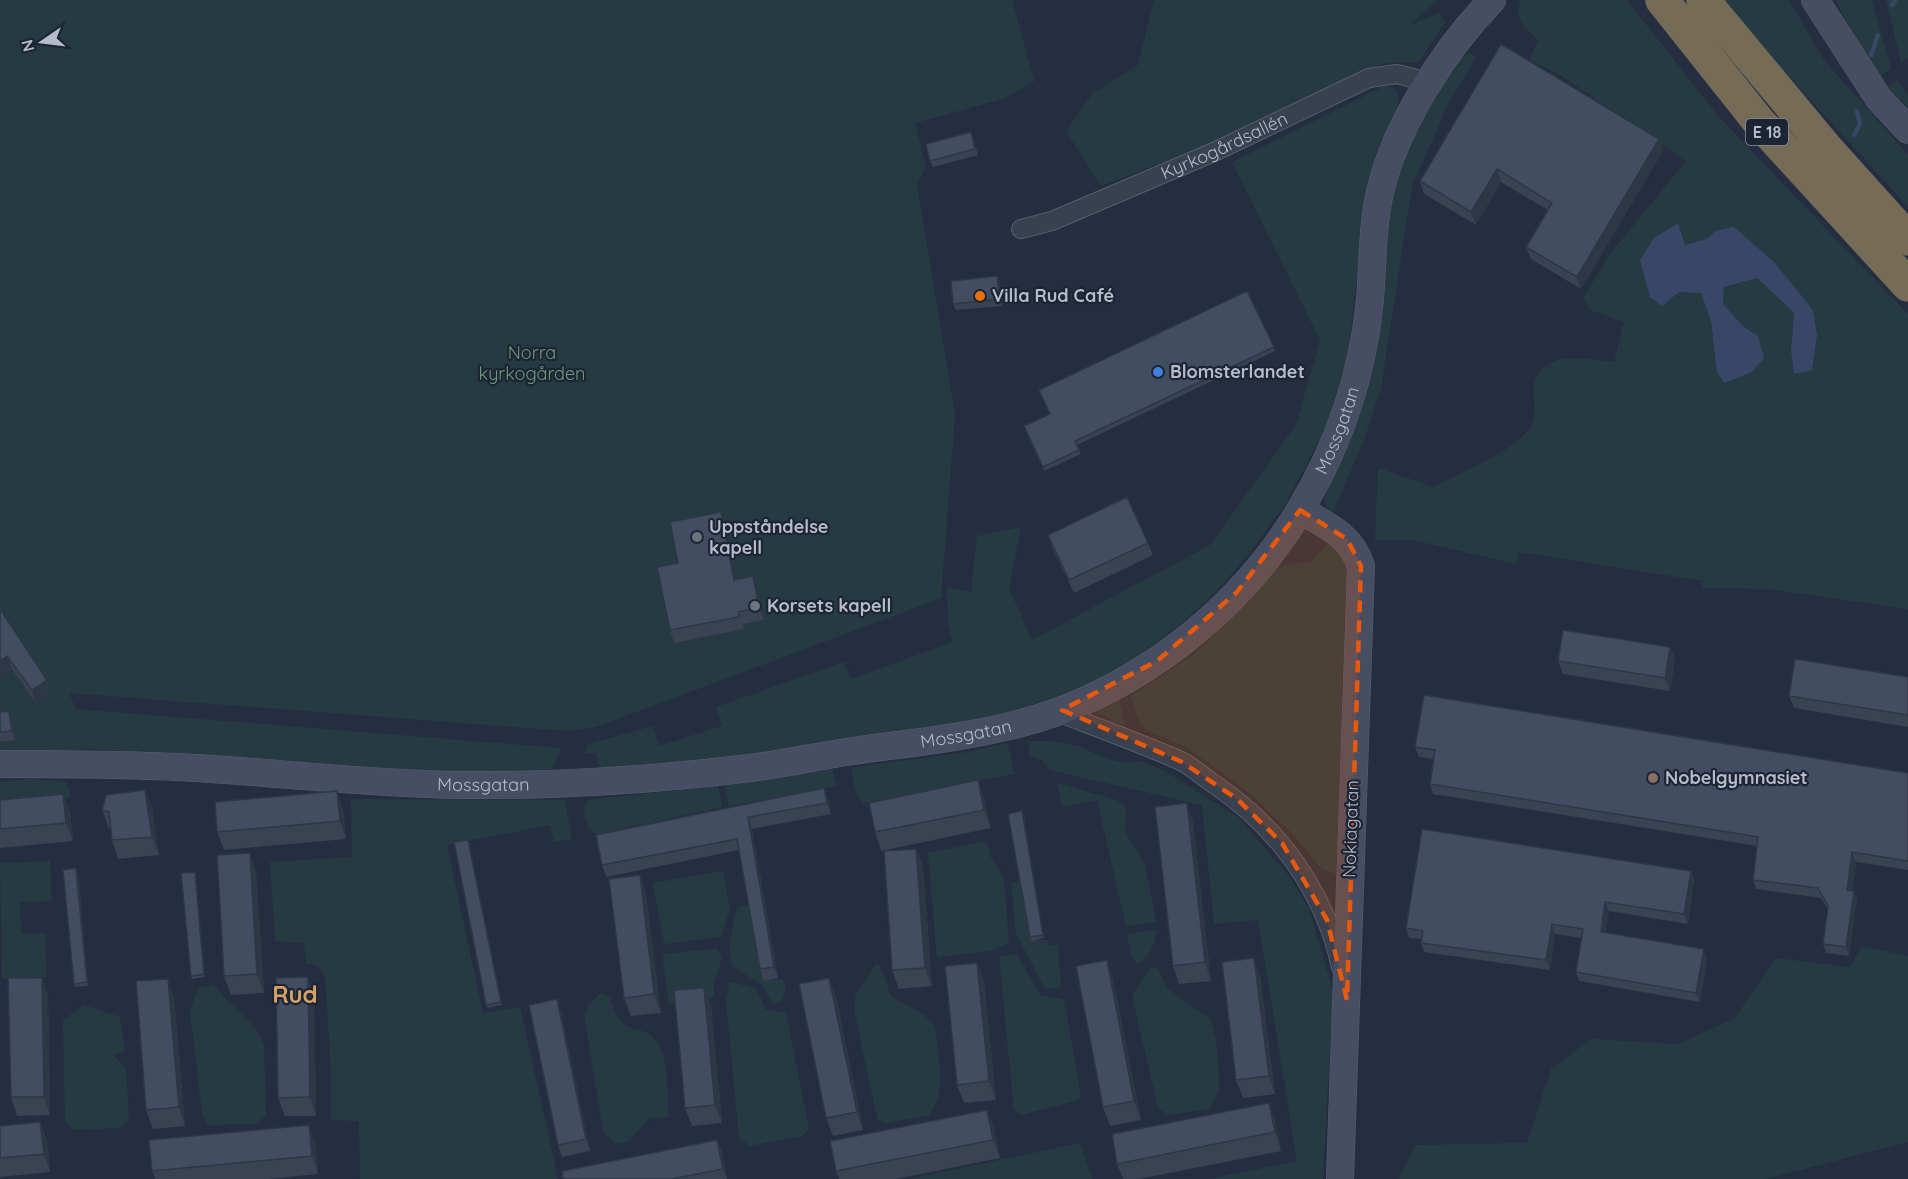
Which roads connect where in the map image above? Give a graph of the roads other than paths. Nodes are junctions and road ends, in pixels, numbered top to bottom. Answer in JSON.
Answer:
{"nodes":[{"id":1,"x":1492,"y":0,"type":"edge"},
{"id":2,"x":1662,"y":0,"type":"edge"},
{"id":3,"x":1703,"y":0,"type":"edge"},
{"id":4,"x":1815,"y":0,"type":"edge"},
{"id":5,"x":1428,"y":82,"type":"junction"},
{"id":6,"x":1908,"y":130,"type":"edge"},
{"id":7,"x":1021,"y":229,"type":"dead end"},
{"id":8,"x":1908,"y":239,"type":"edge"},
{"id":9,"x":1908,"y":285,"type":"edge"},
{"id":10,"x":1300,"y":510,"type":"junction"},
{"id":11,"x":1062,"y":710,"type":"junction"},
{"id":12,"x":0,"y":764,"type":"edge"},
{"id":13,"x":1347,"y":1000,"type":"junction"},
{"id":14,"x":1340,"y":1179,"type":"edge"}],
"edges":[{"from":1,"to":5,"type":"street","name":"Mossgatan"},
{"from":2,"to":9,"type":"highway","number":"E 18"},
{"from":3,"to":8,"type":"highway","number":"E 18"},
{"from":4,"to":6,"type":"street"},
{"from":5,"to":7,"type":"street","name":"Kyrkogårdsallén"},
{"from":5,"to":10,"type":"street","name":"Mossgatan"},
{"from":10,"to":11,"type":"street","name":"Mossgatan"},
{"from":10,"to":13,"type":"street","name":"Nokiagatan"},
{"from":11,"to":12,"type":"street","name":"Mossgatan"},
{"from":11,"to":13,"type":"street"},
{"from":13,"to":14,"type":"street","name":"Nokiagatan"}]}
